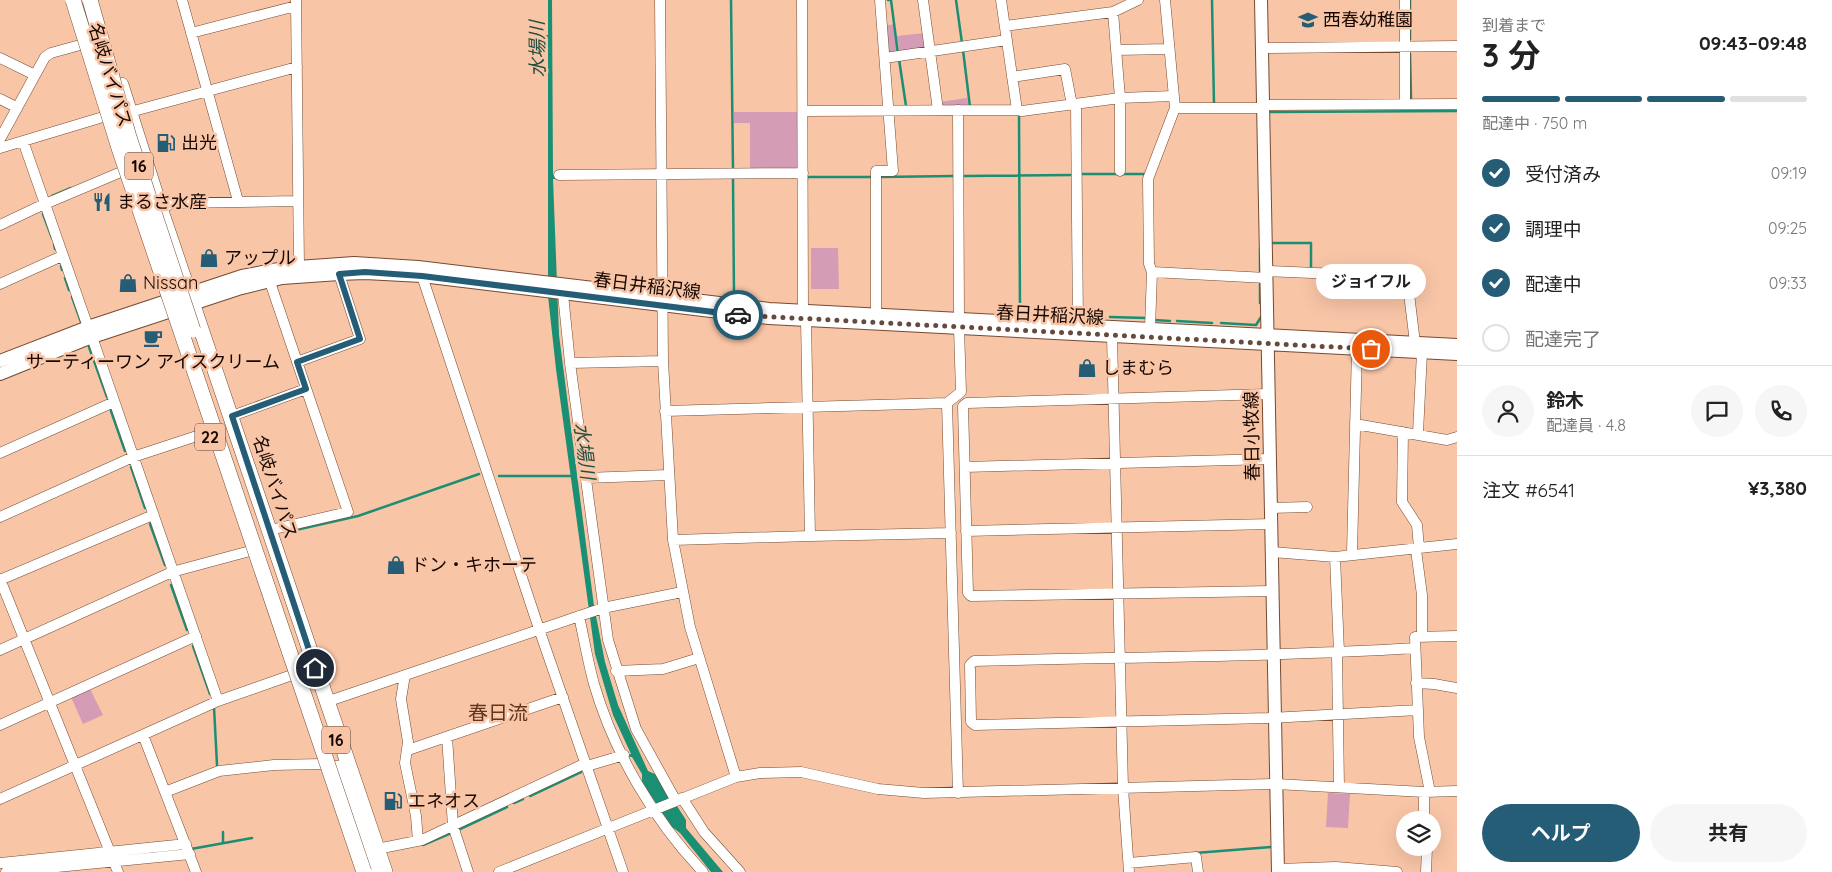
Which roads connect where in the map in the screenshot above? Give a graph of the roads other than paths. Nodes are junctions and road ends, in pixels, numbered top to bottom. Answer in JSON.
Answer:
{"nodes":[{"id":1,"x":67,"y":0,"type":"edge"},
{"id":2,"x":75,"y":0,"type":"edge"},
{"id":3,"x":90,"y":0,"type":"edge"},
{"id":4,"x":94,"y":0,"type":"edge"},
{"id":5,"x":182,"y":0,"type":"edge"},
{"id":6,"x":660,"y":0,"type":"edge"},
{"id":7,"x":802,"y":0,"type":"edge"},
{"id":8,"x":880,"y":0,"type":"edge"},
{"id":9,"x":923,"y":0,"type":"edge"},
{"id":10,"x":1001,"y":0,"type":"edge"},
{"id":11,"x":1138,"y":0,"type":"edge"},
{"id":12,"x":1164,"y":0,"type":"edge"},
{"id":13,"x":1261,"y":0,"type":"edge"},
{"id":14,"x":1405,"y":0,"type":"edge"},
{"id":15,"x":296,"y":3,"type":"edge"},
{"id":16,"x":1116,"y":7,"type":"edge"},
{"id":17,"x":1005,"y":26,"type":"junction"},
{"id":18,"x":75,"y":30,"type":"junction"},
{"id":19,"x":191,"y":33,"type":"junction"},
{"id":20,"x":1007,"y":40,"type":"junction"},
{"id":21,"x":80,"y":45,"type":"junction"},
{"id":22,"x":1457,"y":46,"type":"edge"},
{"id":23,"x":1405,"y":47,"type":"junction"},
{"id":24,"x":1262,"y":48,"type":"junction"},
{"id":25,"x":1169,"y":49,"type":"junction"},
{"id":26,"x":1116,"y":50,"type":"junction"},
{"id":27,"x":930,"y":52,"type":"junction"},
{"id":28,"x":0,"y":58,"type":"edge"},
{"id":29,"x":885,"y":58,"type":"junction"},
{"id":30,"x":297,"y":67,"type":"junction"},
{"id":31,"x":35,"y":74,"type":"junction"},
{"id":32,"x":1012,"y":76,"type":"junction"},
{"id":33,"x":208,"y":90,"type":"junction"},
{"id":34,"x":1173,"y":96,"type":"junction"},
{"id":35,"x":1120,"y":98,"type":"junction"},
{"id":36,"x":0,"y":99,"type":"edge"},
{"id":37,"x":1406,"y":104,"type":"junction"},
{"id":38,"x":1457,"y":104,"type":"edge"},
{"id":39,"x":1074,"y":105,"type":"junction"},
{"id":40,"x":16,"y":107,"type":"junction"},
{"id":41,"x":1263,"y":107,"type":"junction"},
{"id":42,"x":1175,"y":108,"type":"junction"},
{"id":43,"x":938,"y":110,"type":"junction"},
{"id":44,"x":958,"y":110,"type":"junction"},
{"id":45,"x":1017,"y":110,"type":"junction"},
{"id":46,"x":802,"y":111,"type":"junction"},
{"id":47,"x":888,"y":111,"type":"junction"},
{"id":48,"x":130,"y":112,"type":"junction"},
{"id":49,"x":103,"y":117,"type":"junction"},
{"id":50,"x":0,"y":138,"type":"edge"},
{"id":51,"x":23,"y":141,"type":"junction"},
{"id":52,"x":0,"y":148,"type":"edge"},
{"id":53,"x":121,"y":172,"type":"junction"},
{"id":54,"x":1120,"y":172,"type":"dead end"},
{"id":55,"x":661,"y":174,"type":"junction"},
{"id":56,"x":802,"y":174,"type":"junction"},
{"id":57,"x":559,"y":175,"type":"dead end"},
{"id":58,"x":238,"y":201,"type":"junction"},
{"id":59,"x":298,"y":201,"type":"junction"},
{"id":60,"x":46,"y":204,"type":"junction"},
{"id":61,"x":160,"y":208,"type":"junction"},
{"id":62,"x":0,"y":225,"type":"edge"},
{"id":63,"x":62,"y":256,"type":"junction"},
{"id":64,"x":299,"y":267,"type":"junction"},
{"id":65,"x":1152,"y":272,"type":"junction"},
{"id":66,"x":339,"y":274,"type":"junction"},
{"id":67,"x":1267,"y":275,"type":"junction"},
{"id":68,"x":422,"y":276,"type":"junction"},
{"id":69,"x":270,"y":282,"type":"junction"},
{"id":70,"x":0,"y":284,"type":"edge"},
{"id":71,"x":543,"y":287,"type":"junction"},
{"id":72,"x":561,"y":290,"type":"junction"},
{"id":73,"x":191,"y":297,"type":"junction"},
{"id":74,"x":662,"y":301,"type":"junction"},
{"id":75,"x":166,"y":307,"type":"junction"},
{"id":76,"x":876,"y":314,"type":"junction"},
{"id":77,"x":804,"y":315,"type":"junction"},
{"id":78,"x":959,"y":323,"type":"junction"},
{"id":79,"x":1078,"y":325,"type":"junction"},
{"id":80,"x":1150,"y":328,"type":"junction"},
{"id":81,"x":90,"y":332,"type":"junction"},
{"id":82,"x":1112,"y":336,"type":"junction"},
{"id":83,"x":1268,"y":339,"type":"junction"},
{"id":84,"x":1457,"y":345,"type":"edge"},
{"id":85,"x":1418,"y":347,"type":"junction"},
{"id":86,"x":1357,"y":348,"type":"junction"},
{"id":87,"x":1457,"y":354,"type":"edge"},
{"id":88,"x":0,"y":361,"type":"edge"},
{"id":89,"x":663,"y":361,"type":"junction"},
{"id":90,"x":297,"y":362,"type":"junction"},
{"id":91,"x":570,"y":363,"type":"junction"},
{"id":92,"x":0,"y":374,"type":"edge"},
{"id":93,"x":306,"y":389,"type":"junction"},
{"id":94,"x":1269,"y":394,"type":"junction"},
{"id":95,"x":1113,"y":399,"type":"junction"},
{"id":96,"x":114,"y":402,"type":"junction"},
{"id":97,"x":947,"y":403,"type":"junction"},
{"id":98,"x":806,"y":407,"type":"junction"},
{"id":99,"x":665,"y":411,"type":"junction"},
{"id":100,"x":232,"y":416,"type":"junction"},
{"id":101,"x":1355,"y":424,"type":"junction"},
{"id":102,"x":209,"y":432,"type":"junction"},
{"id":103,"x":1403,"y":432,"type":"junction"},
{"id":104,"x":1418,"y":434,"type":"junction"},
{"id":105,"x":1457,"y":436,"type":"edge"},
{"id":106,"x":0,"y":453,"type":"edge"},
{"id":107,"x":133,"y":457,"type":"junction"},
{"id":108,"x":1270,"y":459,"type":"junction"},
{"id":109,"x":1115,"y":463,"type":"junction"},
{"id":110,"x":965,"y":467,"type":"junction"},
{"id":111,"x":668,"y":475,"type":"junction"},
{"id":112,"x":585,"y":478,"type":"junction"},
{"id":113,"x":1307,"y":507,"type":"dead end"},
{"id":114,"x":1271,"y":508,"type":"junction"},
{"id":115,"x":153,"y":516,"type":"junction"},
{"id":116,"x":0,"y":517,"type":"edge"},
{"id":117,"x":1272,"y":524,"type":"junction"},
{"id":118,"x":1117,"y":527,"type":"junction"},
{"id":119,"x":270,"y":530,"type":"junction"},
{"id":120,"x":966,"y":531,"type":"junction"},
{"id":121,"x":950,"y":532,"type":"junction"},
{"id":122,"x":810,"y":536,"type":"junction"},
{"id":123,"x":673,"y":540,"type":"junction"},
{"id":124,"x":1457,"y":544,"type":"edge"},
{"id":125,"x":1417,"y":549,"type":"junction"},
{"id":126,"x":250,"y":551,"type":"junction"},
{"id":127,"x":1272,"y":552,"type":"junction"},
{"id":128,"x":1352,"y":553,"type":"junction"},
{"id":129,"x":1335,"y":557,"type":"junction"},
{"id":130,"x":172,"y":572,"type":"junction"},
{"id":131,"x":0,"y":580,"type":"edge"},
{"id":132,"x":1273,"y":591,"type":"junction"},
{"id":133,"x":682,"y":592,"type":"junction"},
{"id":134,"x":1118,"y":592,"type":"junction"},
{"id":135,"x":600,"y":609,"type":"junction"},
{"id":136,"x":581,"y":615,"type":"junction"},
{"id":137,"x":539,"y":629,"type":"junction"},
{"id":138,"x":298,"y":630,"type":"junction"},
{"id":139,"x":196,"y":636,"type":"junction"},
{"id":140,"x":1422,"y":636,"type":"junction"},
{"id":141,"x":1457,"y":636,"type":"edge"},
{"id":142,"x":24,"y":639,"type":"junction"},
{"id":143,"x":1415,"y":648,"type":"junction"},
{"id":144,"x":0,"y":650,"type":"edge"},
{"id":145,"x":1275,"y":652,"type":"junction"},
{"id":146,"x":1338,"y":653,"type":"junction"},
{"id":147,"x":1120,"y":657,"type":"junction"},
{"id":148,"x":699,"y":658,"type":"junction"},
{"id":149,"x":616,"y":671,"type":"junction"},
{"id":150,"x":292,"y":675,"type":"junction"},
{"id":151,"x":405,"y":675,"type":"junction"},
{"id":152,"x":1416,"y":683,"type":"junction"},
{"id":153,"x":1457,"y":688,"type":"edge"},
{"id":154,"x":563,"y":697,"type":"junction"},
{"id":155,"x":218,"y":701,"type":"junction"},
{"id":156,"x":50,"y":702,"type":"junction"},
{"id":157,"x":326,"y":702,"type":"junction"},
{"id":158,"x":1418,"y":710,"type":"junction"},
{"id":159,"x":1338,"y":714,"type":"junction"},
{"id":160,"x":1276,"y":716,"type":"junction"},
{"id":161,"x":1122,"y":722,"type":"junction"},
{"id":162,"x":0,"y":725,"type":"edge"},
{"id":163,"x":143,"y":735,"type":"junction"},
{"id":164,"x":447,"y":737,"type":"junction"},
{"id":165,"x":408,"y":750,"type":"junction"},
{"id":166,"x":624,"y":755,"type":"junction"},
{"id":167,"x":322,"y":764,"type":"junction"},
{"id":168,"x":75,"y":765,"type":"junction"},
{"id":169,"x":586,"y":765,"type":"junction"},
{"id":170,"x":736,"y":777,"type":"junction"},
{"id":171,"x":1276,"y":784,"type":"junction"},
{"id":172,"x":1339,"y":787,"type":"junction"},
{"id":173,"x":1124,"y":788,"type":"junction"},
{"id":174,"x":1457,"y":791,"type":"edge"},
{"id":175,"x":165,"y":792,"type":"junction"},
{"id":176,"x":1427,"y":792,"type":"junction"},
{"id":177,"x":958,"y":793,"type":"junction"},
{"id":178,"x":0,"y":799,"type":"edge"},
{"id":179,"x":679,"y":800,"type":"junction"},
{"id":180,"x":653,"y":810,"type":"junction"},
{"id":181,"x":1425,"y":811,"type":"edge"},
{"id":182,"x":453,"y":826,"type":"junction"},
{"id":183,"x":609,"y":829,"type":"junction"},
{"id":184,"x":418,"y":841,"type":"junction"},
{"id":185,"x":188,"y":849,"type":"junction"},
{"id":186,"x":377,"y":849,"type":"junction"},
{"id":187,"x":112,"y":856,"type":"junction"},
{"id":188,"x":1427,"y":856,"type":"edge"},
{"id":189,"x":0,"y":863,"type":"edge"},
{"id":190,"x":1129,"y":868,"type":"edge"},
{"id":191,"x":1278,"y":870,"type":"edge"},
{"id":192,"x":6,"y":872,"type":"edge"},
{"id":193,"x":118,"y":872,"type":"edge"},
{"id":194,"x":196,"y":872,"type":"edge"},
{"id":195,"x":359,"y":872,"type":"edge"},
{"id":196,"x":364,"y":872,"type":"edge"},
{"id":197,"x":373,"y":872,"type":"edge"},
{"id":198,"x":383,"y":872,"type":"edge"},
{"id":199,"x":468,"y":872,"type":"edge"},
{"id":200,"x":500,"y":872,"type":"edge"},
{"id":201,"x":623,"y":872,"type":"edge"},
{"id":202,"x":703,"y":872,"type":"edge"},
{"id":203,"x":740,"y":872,"type":"edge"},
{"id":204,"x":1198,"y":872,"type":"edge"},
{"id":205,"x":1397,"y":872,"type":"edge"},
{"id":206,"x":1426,"y":872,"type":"edge"}],
"edges":[{"from":1,"to":18,"type":"highway","name":"名岐バイパス","number":"22"},
{"from":2,"to":18,"type":"highway"},
{"from":2,"to":196,"type":"highway","number":"16","bridge":true},
{"from":3,"to":138,"type":"highway","number":"16","bridge":true},
{"from":4,"to":48,"type":"highway","name":"名岐バイパス","number":"22"},
{"from":5,"to":19,"type":"street"},
{"from":6,"to":55,"type":"street"},
{"from":7,"to":46,"type":"street"},
{"from":8,"to":29,"type":"street"},
{"from":9,"to":27,"type":"street"},
{"from":10,"to":17,"type":"street"},
{"from":11,"to":16,"type":"street"},
{"from":12,"to":25,"type":"street"},
{"from":13,"to":24,"type":"main road","name":"春日小牧線"},
{"from":14,"to":23,"type":"street"},
{"from":15,"to":19,"type":"street"},
{"from":15,"to":30,"type":"street"},
{"from":16,"to":17,"type":"street"},
{"from":16,"to":26,"type":"street"},
{"from":17,"to":20,"type":"street"},
{"from":18,"to":21,"type":"highway","name":"名岐バイパス","number":"22"},
{"from":19,"to":33,"type":"street"},
{"from":20,"to":27,"type":"street"},
{"from":20,"to":32,"type":"street"},
{"from":21,"to":31,"type":"street"},
{"from":21,"to":49,"type":"highway","name":"名岐バイパス","number":"22"},
{"from":22,"to":23,"type":"street"},
{"from":23,"to":24,"type":"street"},
{"from":23,"to":37,"type":"street"},
{"from":24,"to":41,"type":"main road","name":"春日小牧線"},
{"from":25,"to":26,"type":"street"},
{"from":25,"to":34,"type":"street"},
{"from":26,"to":35,"type":"street"},
{"from":27,"to":29,"type":"street"},
{"from":27,"to":43,"type":"street"},
{"from":28,"to":31,"type":"street"},
{"from":29,"to":47,"type":"street"},
{"from":30,"to":33,"type":"street"},
{"from":30,"to":59,"type":"street"},
{"from":31,"to":40,"type":"street"},
{"from":32,"to":39,"type":"street"},
{"from":32,"to":45,"type":"street"},
{"from":33,"to":48,"type":"street"},
{"from":33,"to":58,"type":"street"},
{"from":34,"to":35,"type":"street"},
{"from":34,"to":42,"type":"street"},
{"from":35,"to":39,"type":"street"},
{"from":35,"to":54,"type":"street"},
{"from":36,"to":40,"type":"street"},
{"from":37,"to":38,"type":"street"},
{"from":37,"to":41,"type":"street"},
{"from":39,"to":45,"type":"street"},
{"from":39,"to":79,"type":"street"},
{"from":40,"to":50,"type":"street"},
{"from":41,"to":42,"type":"street"},
{"from":41,"to":67,"type":"main road","name":"春日小牧線"},
{"from":42,"to":65,"type":"street"},
{"from":43,"to":44,"type":"street"},
{"from":43,"to":47,"type":"street"},
{"from":44,"to":45,"type":"street"},
{"from":44,"to":78,"type":"street"},
{"from":46,"to":47,"type":"street"},
{"from":46,"to":56,"type":"street"},
{"from":47,"to":76,"type":"street"},
{"from":48,"to":61,"type":"highway","name":"名岐バイパス","number":"22"},
{"from":49,"to":51,"type":"street"},
{"from":49,"to":53,"type":"highway","name":"名岐バイパス","number":"22"},
{"from":51,"to":52,"type":"street"},
{"from":51,"to":60,"type":"street"},
{"from":53,"to":60,"type":"street"},
{"from":53,"to":75,"type":"highway","name":"名岐バイパス","number":"22"},
{"from":55,"to":56,"type":"street"},
{"from":55,"to":57,"type":"street"},
{"from":55,"to":74,"type":"street"},
{"from":56,"to":77,"type":"street"},
{"from":58,"to":59,"type":"street"},
{"from":58,"to":61,"type":"street"},
{"from":59,"to":64,"type":"street"},
{"from":60,"to":62,"type":"street"},
{"from":60,"to":63,"type":"street"},
{"from":61,"to":73,"type":"highway","name":"名岐バイパス","number":"22"},
{"from":63,"to":70,"type":"street"},
{"from":63,"to":81,"type":"street"},
{"from":64,"to":71,"type":"main road","name":"春日井稲沢線"},
{"from":64,"to":73,"type":"main road","name":"春日井稲沢線"},
{"from":65,"to":67,"type":"street"},
{"from":65,"to":80,"type":"street"},
{"from":66,"to":68,"type":"main road","name":"春日井稲沢線"},
{"from":66,"to":69,"type":"main road","name":"春日井稲沢線"},
{"from":66,"to":90,"type":"street"},
{"from":67,"to":83,"type":"main road","name":"春日小牧線"},
{"from":67,"to":85,"type":"street"},
{"from":68,"to":71,"type":"main road","name":"春日井稲沢線"},
{"from":68,"to":137,"type":"street"},
{"from":69,"to":73,"type":"main road","name":"春日井稲沢線"},
{"from":69,"to":90,"type":"street"},
{"from":71,"to":72,"type":"main road","name":"春日井稲沢線"},
{"from":72,"to":74,"type":"main road","name":"春日井稲沢線"},
{"from":72,"to":91,"type":"street"},
{"from":73,"to":75,"type":"main road","name":"春日井稲沢線"},
{"from":73,"to":100,"type":"highway","name":"名岐バイパス","number":"22"},
{"from":74,"to":77,"type":"main road","name":"春日井稲沢線"},
{"from":74,"to":89,"type":"street"},
{"from":75,"to":81,"type":"main road","name":"春日井稲沢線"},
{"from":75,"to":102,"type":"highway","name":"名岐バイパス","number":"22"},
{"from":76,"to":77,"type":"main road","name":"春日井稲沢線"},
{"from":76,"to":78,"type":"main road","name":"春日井稲沢線"},
{"from":77,"to":78,"type":"main road","name":"春日井稲沢線"},
{"from":77,"to":98,"type":"street"},
{"from":78,"to":79,"type":"main road","name":"春日井稲沢線"},
{"from":78,"to":82,"type":"main road","name":"春日井稲沢線"},
{"from":78,"to":97,"type":"street"},
{"from":79,"to":80,"type":"main road","name":"春日井稲沢線"},
{"from":80,"to":83,"type":"main road","name":"春日井稲沢線"},
{"from":81,"to":88,"type":"main road","name":"春日井稲沢線"},
{"from":81,"to":92,"type":"main road","name":"春日井稲沢線"},
{"from":81,"to":96,"type":"street"},
{"from":82,"to":83,"type":"main road","name":"春日井稲沢線"},
{"from":82,"to":95,"type":"street"},
{"from":83,"to":85,"type":"main road","name":"春日井稲沢線"},
{"from":83,"to":86,"type":"main road","name":"春日井稲沢線"},
{"from":83,"to":94,"type":"main road","name":"春日小牧線"},
{"from":84,"to":85,"type":"main road","name":"春日井稲沢線"},
{"from":85,"to":86,"type":"main road","name":"春日井稲沢線"},
{"from":85,"to":87,"type":"main road","name":"春日井稲沢線"},
{"from":85,"to":104,"type":"street"},
{"from":86,"to":101,"type":"street"},
{"from":89,"to":91,"type":"street"},
{"from":89,"to":99,"type":"street"},
{"from":90,"to":93,"type":"street"},
{"from":91,"to":112,"type":"street"},
{"from":93,"to":100,"type":"street"},
{"from":93,"to":119,"type":"street"},
{"from":94,"to":95,"type":"street"},
{"from":94,"to":108,"type":"main road","name":"春日小牧線"},
{"from":95,"to":109,"type":"street"},
{"from":95,"to":110,"type":"street"},
{"from":96,"to":106,"type":"street"},
{"from":96,"to":107,"type":"street"},
{"from":97,"to":98,"type":"street"},
{"from":97,"to":121,"type":"street"},
{"from":98,"to":99,"type":"street"},
{"from":98,"to":122,"type":"street"},
{"from":99,"to":111,"type":"street"},
{"from":100,"to":119,"type":"highway","name":"名岐バイパス","number":"22"},
{"from":101,"to":103,"type":"street"},
{"from":101,"to":128,"type":"street"},
{"from":102,"to":107,"type":"street"},
{"from":102,"to":126,"type":"highway","name":"名岐バイパス","number":"22"},
{"from":103,"to":104,"type":"street"},
{"from":103,"to":125,"type":"street"},
{"from":104,"to":105,"type":"street"},
{"from":107,"to":115,"type":"street"},
{"from":107,"to":116,"type":"street"},
{"from":108,"to":109,"type":"street"},
{"from":108,"to":114,"type":"main road","name":"春日小牧線"},
{"from":109,"to":110,"type":"street"},
{"from":109,"to":118,"type":"street"},
{"from":110,"to":120,"type":"street"},
{"from":111,"to":112,"type":"street"},
{"from":111,"to":123,"type":"street"},
{"from":112,"to":135,"type":"street"},
{"from":113,"to":114,"type":"street"},
{"from":114,"to":117,"type":"main road","name":"春日小牧線"},
{"from":115,"to":130,"type":"street"},
{"from":115,"to":131,"type":"street"},
{"from":117,"to":118,"type":"street"},
{"from":117,"to":127,"type":"main road","name":"春日小牧線"},
{"from":118,"to":120,"type":"street"},
{"from":118,"to":134,"type":"street"},
{"from":119,"to":157,"type":"highway","name":"名岐バイパス","number":"22"},
{"from":120,"to":134,"type":"street"},
{"from":121,"to":122,"type":"street"},
{"from":121,"to":177,"type":"street"},
{"from":122,"to":123,"type":"street"},
{"from":123,"to":133,"type":"street"},
{"from":124,"to":125,"type":"street"},
{"from":125,"to":128,"type":"street"},
{"from":125,"to":140,"type":"street"},
{"from":126,"to":130,"type":"street"},
{"from":126,"to":150,"type":"highway","name":"名岐バイパス","number":"22"},
{"from":127,"to":129,"type":"street"},
{"from":127,"to":132,"type":"main road","name":"春日小牧線"},
{"from":128,"to":129,"type":"street"},
{"from":129,"to":146,"type":"street"},
{"from":130,"to":139,"type":"street"},
{"from":130,"to":142,"type":"street"},
{"from":131,"to":142,"type":"street"},
{"from":132,"to":134,"type":"street"},
{"from":132,"to":145,"type":"main road","name":"春日小牧線"},
{"from":133,"to":135,"type":"street"},
{"from":133,"to":148,"type":"street"},
{"from":134,"to":147,"type":"street"},
{"from":135,"to":136,"type":"street"},
{"from":135,"to":149,"type":"street"},
{"from":136,"to":137,"type":"street"},
{"from":136,"to":166,"type":"street"},
{"from":137,"to":151,"type":"street"},
{"from":137,"to":154,"type":"street"},
{"from":138,"to":197,"type":"highway"},
{"from":138,"to":198,"type":"highway","number":"16"},
{"from":139,"to":155,"type":"street"},
{"from":139,"to":156,"type":"street"},
{"from":140,"to":141,"type":"street"},
{"from":140,"to":143,"type":"street"},
{"from":142,"to":144,"type":"street"},
{"from":142,"to":156,"type":"street"},
{"from":143,"to":146,"type":"street"},
{"from":143,"to":152,"type":"street"},
{"from":145,"to":146,"type":"street"},
{"from":145,"to":147,"type":"street"},
{"from":145,"to":160,"type":"main road","name":"春日小牧線"},
{"from":146,"to":159,"type":"street"},
{"from":147,"to":161,"type":"street"},
{"from":147,"to":161,"type":"street"},
{"from":148,"to":149,"type":"street"},
{"from":148,"to":170,"type":"street"},
{"from":149,"to":179,"type":"street"},
{"from":150,"to":155,"type":"street"},
{"from":150,"to":167,"type":"highway","name":"名岐バイパス","number":"22"},
{"from":151,"to":157,"type":"street"},
{"from":151,"to":165,"type":"street"},
{"from":152,"to":153,"type":"street"},
{"from":152,"to":158,"type":"street"},
{"from":154,"to":164,"type":"street"},
{"from":154,"to":169,"type":"street"},
{"from":155,"to":163,"type":"street"},
{"from":156,"to":162,"type":"street"},
{"from":156,"to":168,"type":"street"},
{"from":157,"to":186,"type":"highway","name":"名岐バイパス","number":"22"},
{"from":158,"to":159,"type":"street"},
{"from":158,"to":176,"type":"street"},
{"from":159,"to":160,"type":"street"},
{"from":159,"to":172,"type":"street"},
{"from":160,"to":161,"type":"street"},
{"from":160,"to":171,"type":"main road","name":"春日小牧線"},
{"from":161,"to":173,"type":"street"},
{"from":163,"to":168,"type":"street"},
{"from":163,"to":175,"type":"street"},
{"from":164,"to":165,"type":"street"},
{"from":164,"to":182,"type":"street"},
{"from":165,"to":184,"type":"street"},
{"from":166,"to":169,"type":"street"},
{"from":166,"to":180,"type":"street"},
{"from":167,"to":175,"type":"street"},
{"from":167,"to":195,"type":"highway","name":"名岐バイパス","number":"22"},
{"from":168,"to":178,"type":"street"},
{"from":168,"to":187,"type":"street"},
{"from":169,"to":182,"type":"street"},
{"from":169,"to":183,"type":"street"},
{"from":170,"to":177,"type":"street"},
{"from":170,"to":179,"type":"street"},
{"from":171,"to":172,"type":"street"},
{"from":171,"to":173,"type":"street"},
{"from":171,"to":191,"type":"main road","name":"春日小牧線"},
{"from":172,"to":176,"type":"street"},
{"from":173,"to":177,"type":"street"},
{"from":173,"to":190,"type":"street"},
{"from":174,"to":176,"type":"street"},
{"from":175,"to":185,"type":"street"},
{"from":176,"to":181,"type":"street"},
{"from":179,"to":180,"type":"street"},
{"from":179,"to":203,"type":"street"},
{"from":180,"to":183,"type":"street"},
{"from":180,"to":202,"type":"street"},
{"from":182,"to":184,"type":"street"},
{"from":182,"to":199,"type":"street"},
{"from":183,"to":200,"type":"street"},
{"from":183,"to":201,"type":"street"},
{"from":184,"to":186,"type":"street"},
{"from":185,"to":187,"type":"street"},
{"from":185,"to":194,"type":"street"},
{"from":186,"to":198,"type":"highway","name":"名岐バイパス","number":"22"},
{"from":187,"to":189,"type":"street"},
{"from":187,"to":192,"type":"street"},
{"from":187,"to":193,"type":"street"},
{"from":188,"to":206,"type":"street"},
{"from":190,"to":204,"type":"street"},
{"from":191,"to":205,"type":"street"}]}
